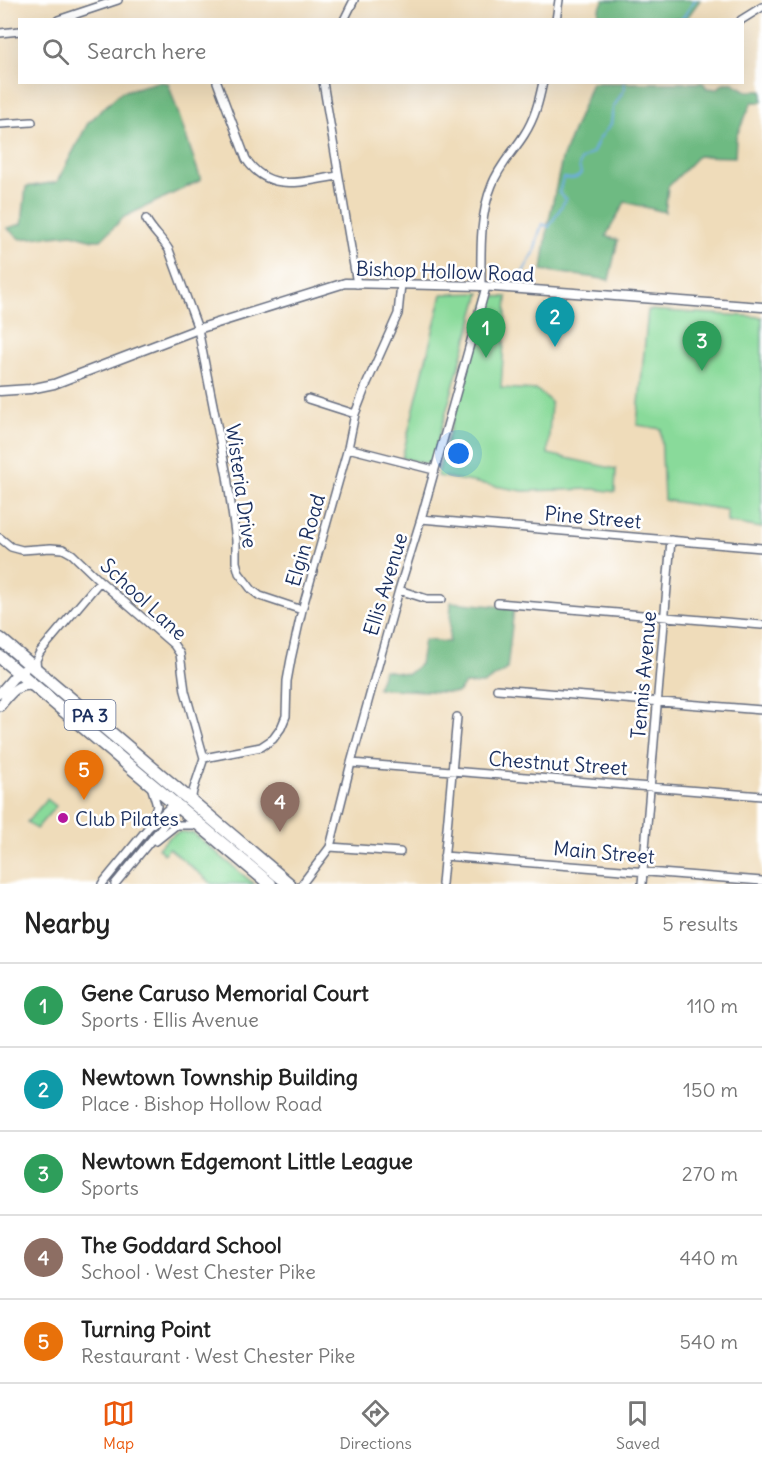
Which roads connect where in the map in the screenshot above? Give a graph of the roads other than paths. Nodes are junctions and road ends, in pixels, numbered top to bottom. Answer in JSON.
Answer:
{"nodes":[{"id":1,"x":118,"y":0,"type":"edge"},
{"id":2,"x":354,"y":0,"type":"edge"},
{"id":3,"x":559,"y":0,"type":"edge"},
{"id":4,"x":762,"y":7,"type":"edge"},
{"id":5,"x":64,"y":18,"type":"edge"},
{"id":6,"x":345,"y":18,"type":"edge"},
{"id":7,"x":556,"y":18,"type":"edge"},
{"id":8,"x":744,"y":18,"type":"edge"},
{"id":9,"x":18,"y":32,"type":"edge"},
{"id":10,"x":0,"y":33,"type":"edge"},
{"id":11,"x":218,"y":84,"type":"edge"},
{"id":12,"x":323,"y":84,"type":"edge"},
{"id":13,"x":542,"y":84,"type":"edge"},
{"id":14,"x":32,"y":122,"type":"dead end"},
{"id":15,"x":0,"y":124,"type":"edge"},
{"id":16,"x":338,"y":176,"type":"junction"},
{"id":17,"x":146,"y":219,"type":"dead end"},
{"id":18,"x":357,"y":284,"type":"junction"},
{"id":19,"x":401,"y":284,"type":"junction"},
{"id":20,"x":484,"y":286,"type":"junction"},
{"id":21,"x":762,"y":308,"type":"edge"},
{"id":22,"x":198,"y":329,"type":"junction"},
{"id":23,"x":0,"y":391,"type":"edge"},
{"id":24,"x":309,"y":399,"type":"dead end"},
{"id":25,"x":355,"y":414,"type":"junction"},
{"id":26,"x":348,"y":448,"type":"junction"},
{"id":27,"x":434,"y":470,"type":"junction"},
{"id":28,"x":421,"y":519,"type":"junction"},
{"id":29,"x":0,"y":538,"type":"edge"},
{"id":30,"x":671,"y":540,"type":"junction"},
{"id":31,"x":762,"y":548,"type":"edge"},
{"id":32,"x":100,"y":581,"type":"junction"},
{"id":33,"x":399,"y":590,"type":"junction"},
{"id":34,"x":442,"y":599,"type":"dead end"},
{"id":35,"x":498,"y":603,"type":"dead end"},
{"id":36,"x":302,"y":610,"type":"junction"},
{"id":37,"x":664,"y":618,"type":"junction"},
{"id":38,"x":762,"y":625,"type":"edge"},
{"id":39,"x":0,"y":639,"type":"edge"},
{"id":40,"x":40,"y":651,"type":"junction"},
{"id":41,"x":20,"y":656,"type":"junction"},
{"id":42,"x":0,"y":657,"type":"edge"},
{"id":43,"x":34,"y":668,"type":"junction"},
{"id":44,"x":19,"y":673,"type":"junction"},
{"id":45,"x":34,"y":686,"type":"junction"},
{"id":46,"x":497,"y":689,"type":"dead end"},
{"id":47,"x":0,"y":693,"type":"edge"},
{"id":48,"x":659,"y":701,"type":"junction"},
{"id":49,"x":0,"y":705,"type":"edge"},
{"id":50,"x":762,"y":710,"type":"edge"},
{"id":51,"x":457,"y":717,"type":"dead end"},
{"id":52,"x":204,"y":758,"type":"junction"},
{"id":53,"x":351,"y":763,"type":"junction"},
{"id":54,"x":451,"y":772,"type":"junction"},
{"id":55,"x":143,"y":778,"type":"junction"},
{"id":56,"x":196,"y":782,"type":"junction"},
{"id":57,"x":650,"y":786,"type":"junction"},
{"id":58,"x":180,"y":791,"type":"junction"},
{"id":59,"x":762,"y":796,"type":"edge"},
{"id":60,"x":195,"y":804,"type":"junction"},
{"id":61,"x":176,"y":806,"type":"junction"},
{"id":62,"x":148,"y":828,"type":"junction"},
{"id":63,"x":203,"y":829,"type":"junction"},
{"id":64,"x":330,"y":847,"type":"junction"},
{"id":65,"x":400,"y":852,"type":"dead end"},
{"id":66,"x":444,"y":856,"type":"junction"},
{"id":67,"x":138,"y":857,"type":"junction"},
{"id":68,"x":644,"y":872,"type":"junction"},
{"id":69,"x":762,"y":881,"type":"edge"},
{"id":70,"x":102,"y":884,"type":"edge"},
{"id":71,"x":116,"y":884,"type":"edge"},
{"id":72,"x":270,"y":884,"type":"edge"},
{"id":73,"x":289,"y":884,"type":"edge"},
{"id":74,"x":302,"y":884,"type":"edge"},
{"id":75,"x":442,"y":884,"type":"edge"},
{"id":76,"x":642,"y":884,"type":"edge"}],
"edges":[{"from":1,"to":5,"type":"street"},
{"from":2,"to":6,"type":"street"},
{"from":3,"to":7,"type":"street"},
{"from":4,"to":8,"type":"street"},
{"from":9,"to":10,"type":"street"},
{"from":11,"to":16,"type":"street"},
{"from":12,"to":16,"type":"street"},
{"from":13,"to":20,"type":"street","name":"Ellis Avenue"},
{"from":14,"to":15,"type":"street"},
{"from":16,"to":18,"type":"street"},
{"from":17,"to":22,"type":"street","name":"Wisteria Drive"},
{"from":18,"to":19,"type":"street","name":"Bishop Hollow Road"},
{"from":18,"to":22,"type":"street","name":"Bishop Hollow Road"},
{"from":19,"to":20,"type":"street","name":"Bishop Hollow Road"},
{"from":19,"to":25,"type":"street","name":"Elgin Road"},
{"from":20,"to":21,"type":"street","name":"Bishop Hollow Road"},
{"from":20,"to":27,"type":"street","name":"Ellis Avenue"},
{"from":22,"to":23,"type":"street","name":"Bishop Hollow Road"},
{"from":22,"to":36,"type":"street","name":"Wisteria Drive"},
{"from":24,"to":25,"type":"street"},
{"from":25,"to":26,"type":"street","name":"Elgin Road"},
{"from":26,"to":27,"type":"street"},
{"from":26,"to":36,"type":"street","name":"Elgin Road"},
{"from":27,"to":28,"type":"street","name":"Ellis Avenue"},
{"from":28,"to":30,"type":"street","name":"Pine Street"},
{"from":28,"to":33,"type":"street","name":"Ellis Avenue"},
{"from":29,"to":32,"type":"street","name":"School Lane"},
{"from":30,"to":31,"type":"street","name":"Pine Street"},
{"from":30,"to":37,"type":"street","name":"Tennis Avenue"},
{"from":32,"to":40,"type":"street"},
{"from":32,"to":52,"type":"street","name":"School Lane"},
{"from":33,"to":34,"type":"street"},
{"from":33,"to":53,"type":"street","name":"Ellis Avenue"},
{"from":35,"to":37,"type":"street"},
{"from":36,"to":52,"type":"street","name":"Elgin Road"},
{"from":37,"to":38,"type":"street"},
{"from":37,"to":48,"type":"street","name":"Tennis Avenue"},
{"from":39,"to":41,"type":"highway","number":"PA 3"},
{"from":40,"to":41,"type":"street"},
{"from":40,"to":43,"type":"street"},
{"from":41,"to":43,"type":"highway","number":"PA 3"},
{"from":42,"to":44,"type":"highway","number":"PA 3"},
{"from":43,"to":44,"type":"main road"},
{"from":43,"to":58,"type":"highway","number":"PA 3"},
{"from":44,"to":45,"type":"highway","number":"PA 3"},
{"from":44,"to":47,"type":"main road"},
{"from":45,"to":49,"type":"main road"},
{"from":45,"to":55,"type":"highway","number":"PA 3"},
{"from":46,"to":48,"type":"street"},
{"from":48,"to":50,"type":"street"},
{"from":48,"to":57,"type":"street","name":"Tennis Avenue"},
{"from":51,"to":54,"type":"street"},
{"from":52,"to":56,"type":"street"},
{"from":53,"to":54,"type":"street","name":"Chestnut Street"},
{"from":53,"to":64,"type":"street","name":"Ellis Avenue"},
{"from":54,"to":57,"type":"street","name":"Chestnut Street"},
{"from":54,"to":66,"type":"street"},
{"from":55,"to":61,"type":"highway","number":"PA 3"},
{"from":55,"to":62,"type":"street"},
{"from":56,"to":58,"type":"street"},
{"from":56,"to":60,"type":"street"},
{"from":57,"to":59,"type":"street","name":"Chestnut Street"},
{"from":57,"to":68,"type":"street","name":"Tennis Avenue"},
{"from":58,"to":60,"type":"highway","number":"PA 3"},
{"from":58,"to":61,"type":"street"},
{"from":60,"to":73,"type":"highway","number":"PA 3"},
{"from":61,"to":62,"type":"street"},
{"from":61,"to":63,"type":"highway","number":"PA 3"},
{"from":61,"to":67,"type":"street"},
{"from":62,"to":70,"type":"street"},
{"from":63,"to":67,"type":"street"},
{"from":63,"to":72,"type":"highway","number":"PA 3"},
{"from":64,"to":65,"type":"street"},
{"from":64,"to":74,"type":"street","name":"Ellis Avenue"},
{"from":66,"to":68,"type":"street","name":"Main Street"},
{"from":66,"to":75,"type":"street"},
{"from":67,"to":71,"type":"street"},
{"from":68,"to":69,"type":"street","name":"Main Street"},
{"from":68,"to":76,"type":"street","name":"Tennis Avenue"}]}
